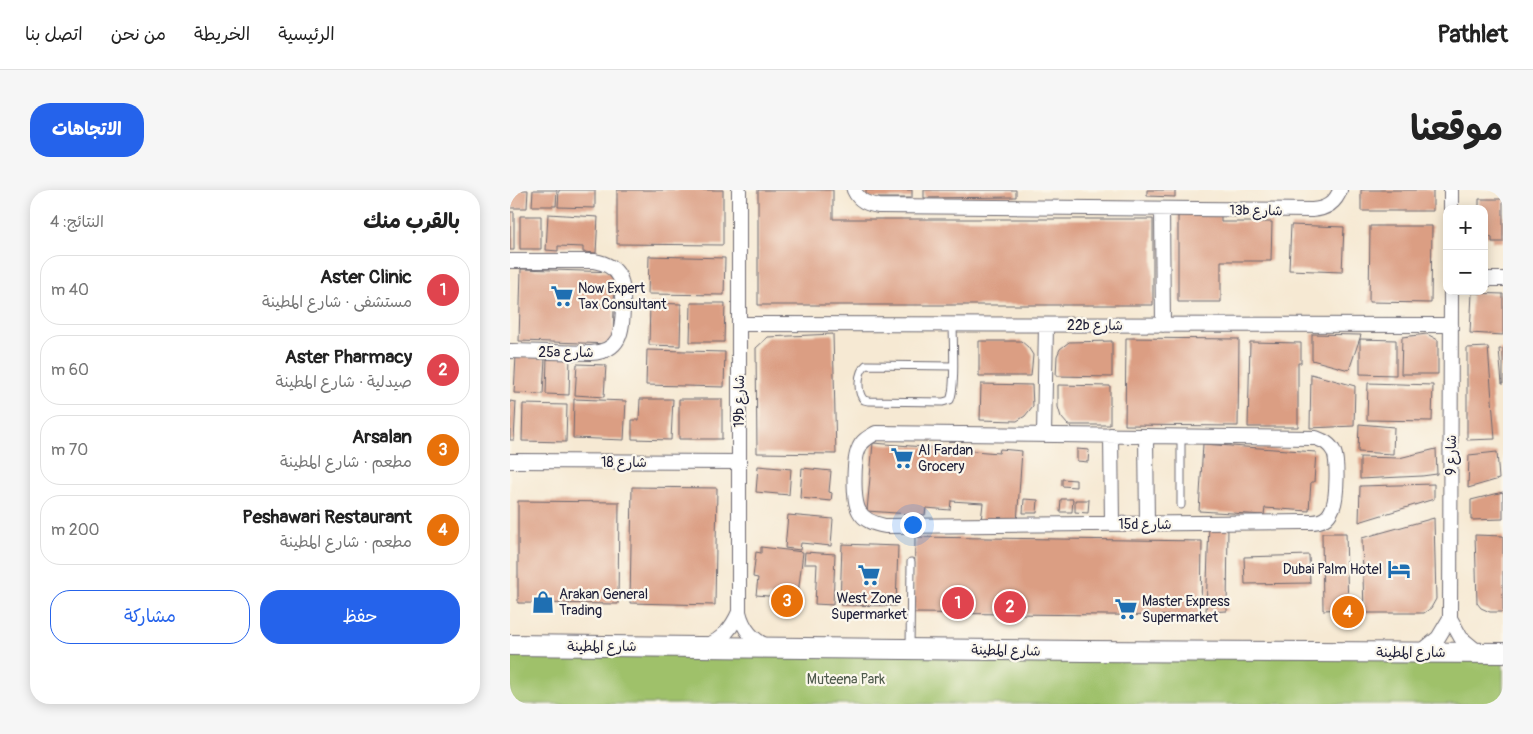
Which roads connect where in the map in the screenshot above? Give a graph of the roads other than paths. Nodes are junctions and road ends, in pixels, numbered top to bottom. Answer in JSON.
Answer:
{"nodes":[{"id":1,"x":738,"y":190,"type":"edge"},
{"id":2,"x":854,"y":190,"type":"edge"},
{"id":3,"x":1340,"y":190,"type":"edge"},
{"id":4,"x":1451,"y":190,"type":"edge"},
{"id":5,"x":1451,"y":205,"type":"edge"},
{"id":6,"x":1162,"y":209,"type":"junction"},
{"id":7,"x":510,"y":260,"type":"edge"},
{"id":8,"x":1488,"y":279,"type":"edge"},
{"id":9,"x":1503,"y":279,"type":"edge"},
{"id":10,"x":1451,"y":295,"type":"edge"},
{"id":11,"x":739,"y":324,"type":"junction"},
{"id":12,"x":953,"y":324,"type":"junction"},
{"id":13,"x":1046,"y":325,"type":"junction"},
{"id":14,"x":1163,"y":325,"type":"junction"},
{"id":15,"x":1451,"y":325,"type":"junction"},
{"id":16,"x":510,"y":352,"type":"edge"},
{"id":17,"x":953,"y":366,"type":"junction"},
{"id":18,"x":1044,"y":435,"type":"junction"},
{"id":19,"x":1111,"y":435,"type":"junction"},
{"id":20,"x":1146,"y":436,"type":"junction"},
{"id":21,"x":1181,"y":436,"type":"junction"},
{"id":22,"x":510,"y":462,"type":"edge"},
{"id":23,"x":739,"y":462,"type":"junction"},
{"id":24,"x":1181,"y":504,"type":"dead end"},
{"id":25,"x":1112,"y":524,"type":"junction"},
{"id":26,"x":1146,"y":524,"type":"junction"},
{"id":27,"x":911,"y":562,"type":"dead end"},
{"id":28,"x":739,"y":612,"type":"junction"},
{"id":29,"x":1450,"y":618,"type":"junction"},
{"id":30,"x":510,"y":645,"type":"edge"},
{"id":31,"x":702,"y":647,"type":"junction"},
{"id":32,"x":773,"y":647,"type":"junction"},
{"id":33,"x":910,"y":649,"type":"junction"},
{"id":34,"x":1421,"y":652,"type":"junction"},
{"id":35,"x":1479,"y":653,"type":"junction"},
{"id":36,"x":1503,"y":653,"type":"edge"}],
"edges":[{"from":1,"to":11,"type":"street","name":"19b شارع"},
{"from":2,"to":6,"type":"street","name":"13b شارع"},
{"from":3,"to":6,"type":"street","name":"13b شارع"},
{"from":4,"to":5,"type":"street"},
{"from":6,"to":14,"type":"street"},
{"from":7,"to":16,"type":"street","name":"25a شارع"},
{"from":8,"to":9,"type":"street"},
{"from":10,"to":15,"type":"street","name":"شارع 9"},
{"from":11,"to":12,"type":"street","name":"22b شارع"},
{"from":11,"to":23,"type":"street","name":"19b شارع"},
{"from":12,"to":13,"type":"street","name":"22b شارع"},
{"from":12,"to":17,"type":"lane"},
{"from":13,"to":14,"type":"street","name":"22b شارع"},
{"from":13,"to":18,"type":"street"},
{"from":14,"to":15,"type":"street","name":"22b شارع"},
{"from":15,"to":29,"type":"street","name":"شارع 9"},
{"from":17,"to":17,"type":"lane"},
{"from":18,"to":19,"type":"street","name":"15d شارع"},
{"from":18,"to":25,"type":"street","name":"15d شارع"},
{"from":19,"to":20,"type":"street","name":"15d شارع"},
{"from":19,"to":25,"type":"street"},
{"from":20,"to":21,"type":"street","name":"15d شارع"},
{"from":20,"to":26,"type":"street"},
{"from":21,"to":24,"type":"lane"},
{"from":21,"to":26,"type":"street","name":"15d شارع"},
{"from":22,"to":23,"type":"street","name":"شارع 18"},
{"from":23,"to":28,"type":"street","name":"19b شارع"},
{"from":25,"to":26,"type":"street","name":"15d شارع"},
{"from":27,"to":33,"type":"lane"},
{"from":28,"to":31,"type":"street"},
{"from":28,"to":32,"type":"street","name":"19b شارع"},
{"from":29,"to":34,"type":"street"},
{"from":29,"to":35,"type":"street"},
{"from":30,"to":31,"type":"street","name":"شارع المطينة"},
{"from":31,"to":32,"type":"street","name":"شارع المطينة"},
{"from":32,"to":33,"type":"street","name":"شارع المطينة"},
{"from":33,"to":34,"type":"street","name":"شارع المطينة"},
{"from":34,"to":35,"type":"street","name":"شارع المطينة"},
{"from":35,"to":36,"type":"street","name":"شارع المطينة"}]}
